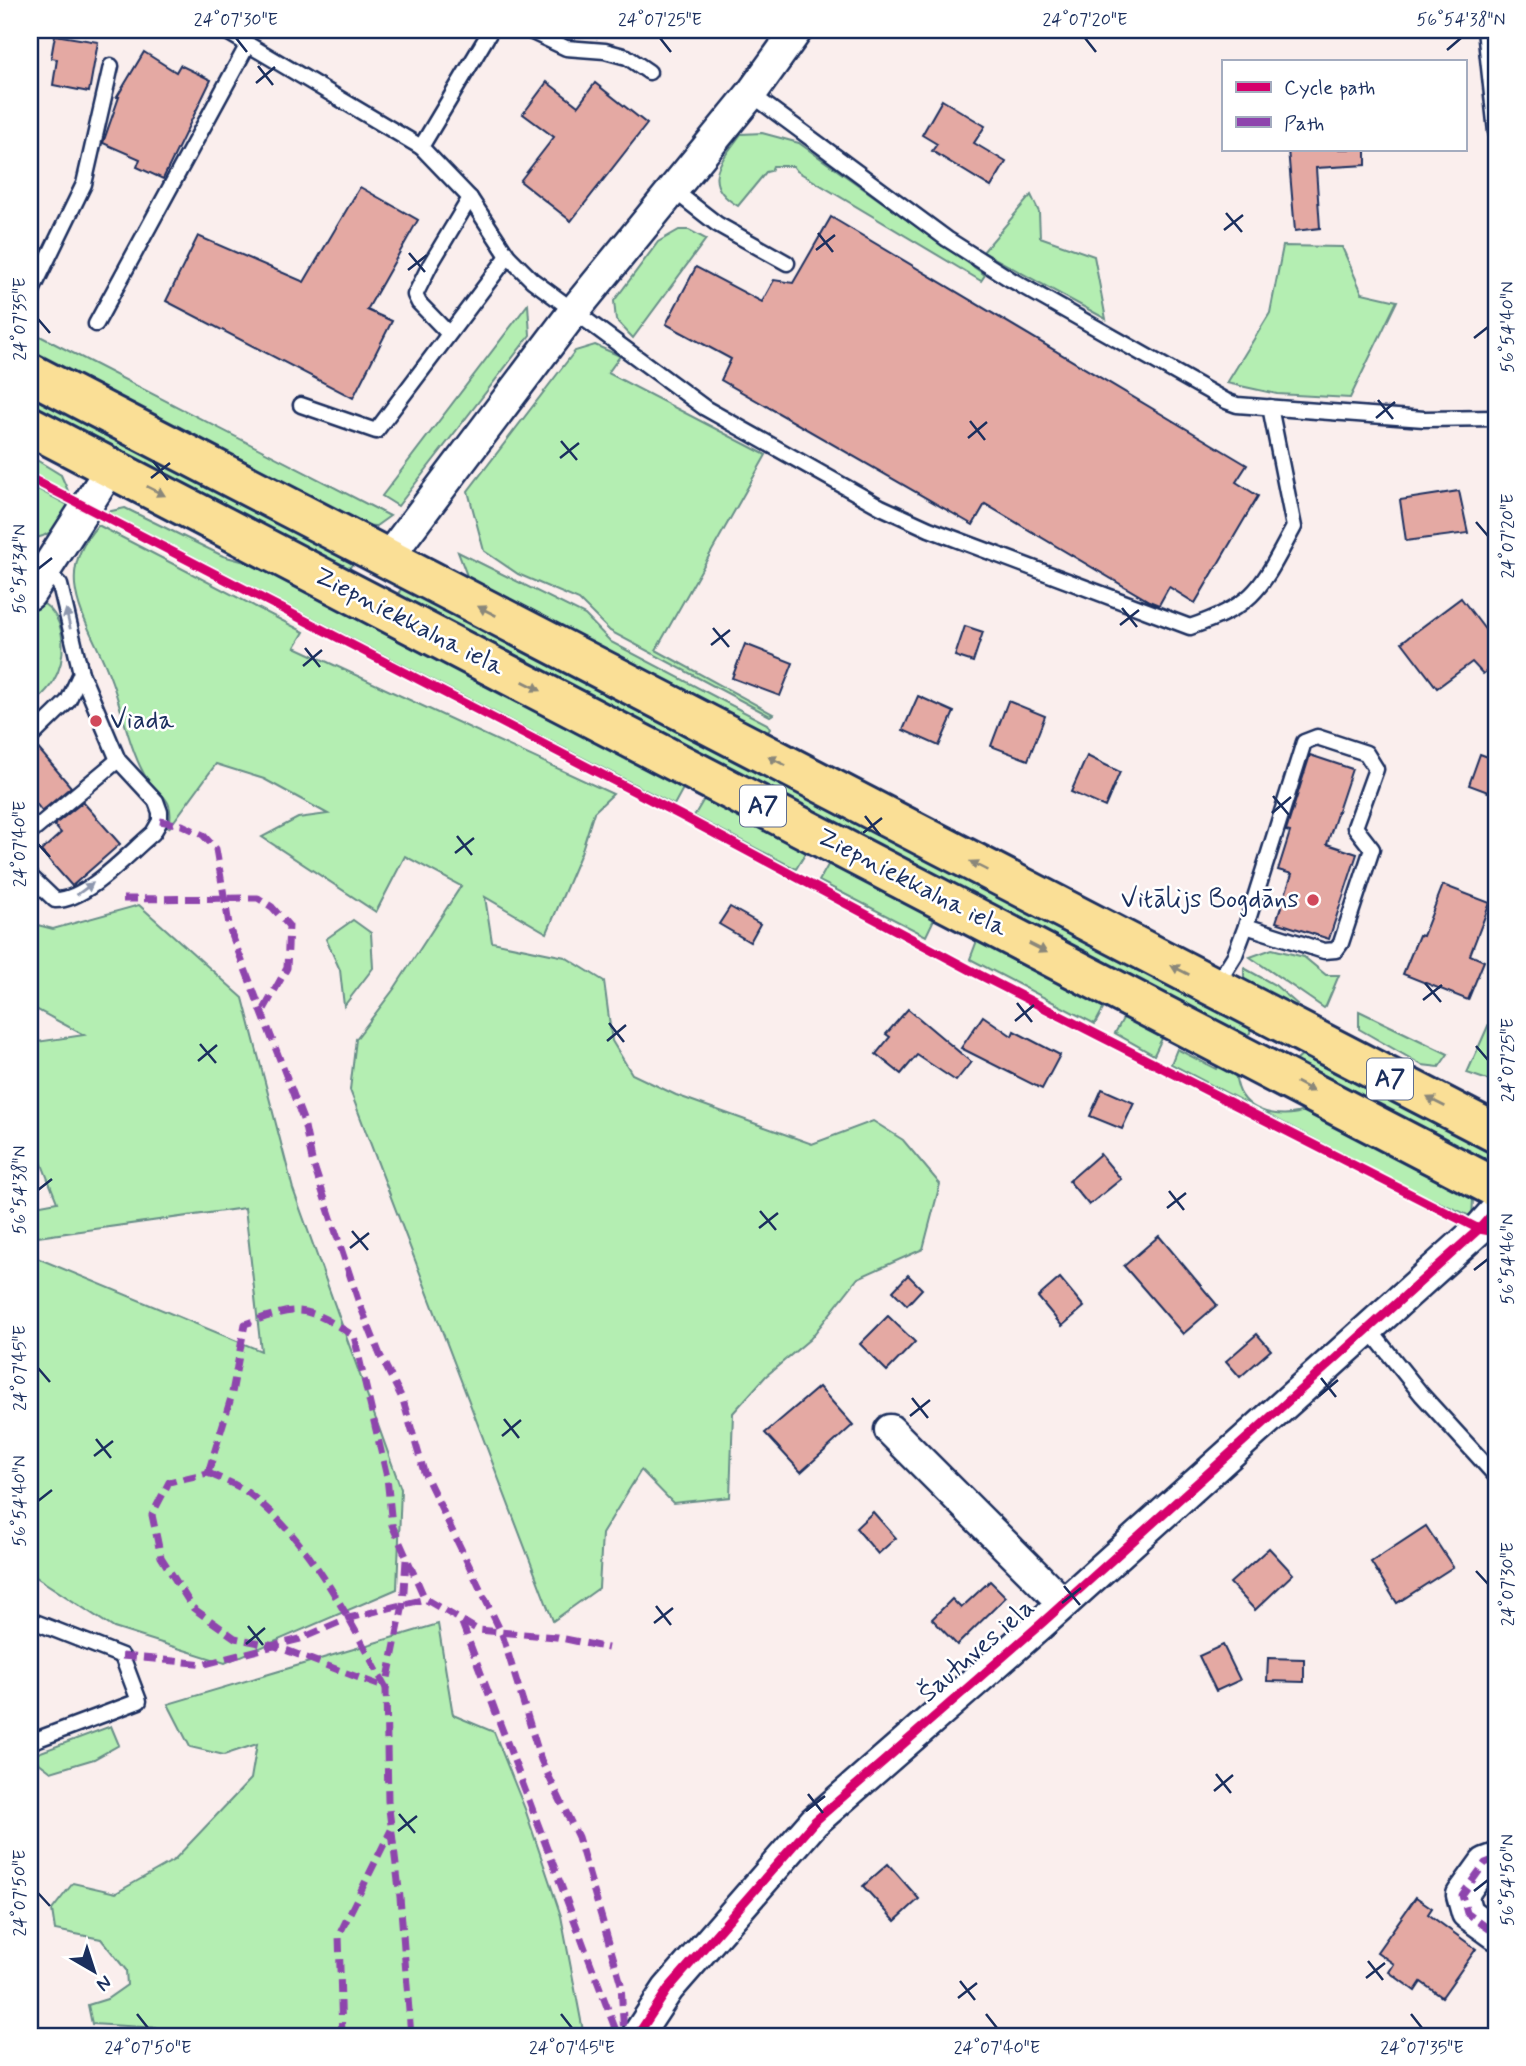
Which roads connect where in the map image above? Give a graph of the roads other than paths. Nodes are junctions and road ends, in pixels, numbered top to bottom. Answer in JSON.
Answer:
{"nodes":[{"id":1,"x":224,"y":30,"type":"edge"},
{"id":2,"x":491,"y":30,"type":"edge"},
{"id":3,"x":528,"y":30,"type":"edge"},
{"id":4,"x":797,"y":30,"type":"edge"},
{"id":5,"x":1485,"y":30,"type":"edge"},
{"id":6,"x":247,"y":46,"type":"junction"},
{"id":7,"x":111,"y":66,"type":"dead end"},
{"id":8,"x":649,"y":72,"type":"dead end"},
{"id":9,"x":751,"y":94,"type":"junction"},
{"id":10,"x":1496,"y":132,"type":"edge"},
{"id":11,"x":421,"y":146,"type":"junction"},
{"id":12,"x":672,"y":190,"type":"junction"},
{"id":13,"x":470,"y":198,"type":"junction"},
{"id":14,"x":509,"y":256,"type":"junction"},
{"id":15,"x":787,"y":263,"type":"dead end"},
{"id":16,"x":30,"y":295,"type":"edge"},
{"id":17,"x":574,"y":311,"type":"junction"},
{"id":18,"x":96,"y":324,"type":"dead end"},
{"id":19,"x":448,"y":334,"type":"junction"},
{"id":20,"x":30,"y":373,"type":"edge"},
{"id":21,"x":301,"y":405,"type":"dead end"},
{"id":22,"x":1270,"y":407,"type":"junction"},
{"id":23,"x":1496,"y":418,"type":"edge"},
{"id":24,"x":30,"y":426,"type":"edge"},
{"id":25,"x":111,"y":468,"type":"junction"},
{"id":26,"x":387,"y":559,"type":"junction"},
{"id":27,"x":35,"y":576,"type":"edge"},
{"id":28,"x":342,"y":587,"type":"junction"},
{"id":29,"x":81,"y":673,"type":"junction"},
{"id":30,"x":30,"y":738,"type":"edge"},
{"id":31,"x":118,"y":760,"type":"junction"},
{"id":32,"x":30,"y":833,"type":"edge"},
{"id":33,"x":30,"y":876,"type":"edge"},
{"id":34,"x":1246,"y":926,"type":"junction"},
{"id":35,"x":1214,"y":988,"type":"junction"},
{"id":36,"x":1285,"y":1024,"type":"junction"},
{"id":37,"x":1266,"y":1066,"type":"junction"},
{"id":38,"x":1496,"y":1133,"type":"edge"},
{"id":39,"x":1496,"y":1188,"type":"edge"},
{"id":40,"x":1496,"y":1210,"type":"edge"},
{"id":41,"x":1369,"y":1329,"type":"junction"},
{"id":42,"x":890,"y":1430,"type":"dead end"},
{"id":43,"x":1496,"y":1476,"type":"edge"},
{"id":44,"x":1063,"y":1603,"type":"junction"},
{"id":45,"x":30,"y":1620,"type":"edge"},
{"id":46,"x":30,"y":1742,"type":"edge"},
{"id":47,"x":1496,"y":1860,"type":"edge"},
{"id":48,"x":1496,"y":1934,"type":"edge"},
{"id":49,"x":637,"y":2036,"type":"edge"}],
"edges":[{"from":1,"to":6,"type":"lane"},
{"from":2,"to":11,"type":"lane"},
{"from":3,"to":8,"type":"lane"},
{"from":4,"to":9,"type":"street"},
{"from":5,"to":10,"type":"lane"},
{"from":6,"to":11,"type":"lane"},
{"from":6,"to":18,"type":"lane"},
{"from":7,"to":16,"type":"lane"},
{"from":9,"to":12,"type":"street"},
{"from":9,"to":22,"type":"lane"},
{"from":11,"to":13,"type":"lane"},
{"from":12,"to":15,"type":"lane"},
{"from":12,"to":17,"type":"street"},
{"from":13,"to":14,"type":"lane"},
{"from":13,"to":19,"type":"lane"},
{"from":14,"to":17,"type":"lane"},
{"from":14,"to":19,"type":"lane"},
{"from":17,"to":22,"type":"lane"},
{"from":17,"to":26,"type":"street"},
{"from":19,"to":21,"type":"lane"},
{"from":20,"to":26,"type":"highway","name":"Ziepniekkalna iela","number":"A7"},
{"from":22,"to":23,"type":"lane"},
{"from":24,"to":25,"type":"highway","name":"Ziepniekkalna iela","number":"A7"},
{"from":25,"to":27,"type":"street"},
{"from":25,"to":28,"type":"highway","name":"Ziepniekkalna iela","number":"A7","one_way":true},
{"from":26,"to":28,"type":"highway"},
{"from":35,"to":26,"type":"highway","name":"Ziepniekkalna iela","number":"A7","one_way":true},
{"from":29,"to":27,"type":"lane","one_way":true},
{"from":28,"to":37,"type":"highway","name":"Ziepniekkalna iela","number":"A7","one_way":true},
{"from":29,"to":30,"type":"lane"},
{"from":29,"to":31,"type":"lane"},
{"from":31,"to":32,"type":"lane"},
{"from":33,"to":31,"type":"lane","one_way":true},
{"from":34,"to":34,"type":"lane"},
{"from":34,"to":35,"type":"lane"},
{"from":35,"to":36,"type":"highway","name":"Ziepniekkalna iela","number":"A7"},
{"from":36,"to":37,"type":"highway"},
{"from":38,"to":36,"type":"highway","name":"Ziepniekkalna iela","number":"A7","one_way":true},
{"from":37,"to":39,"type":"highway","name":"Ziepniekkalna iela","number":"A7","one_way":true},
{"from":40,"to":41,"type":"street","name":"Šautuves iela"},
{"from":41,"to":43,"type":"lane"},
{"from":41,"to":44,"type":"street","name":"Šautuves iela"},
{"from":42,"to":44,"type":"street"},
{"from":44,"to":49,"type":"street","name":"Šautuves iela"},
{"from":45,"to":46,"type":"lane"},
{"from":47,"to":48,"type":"street"}]}
